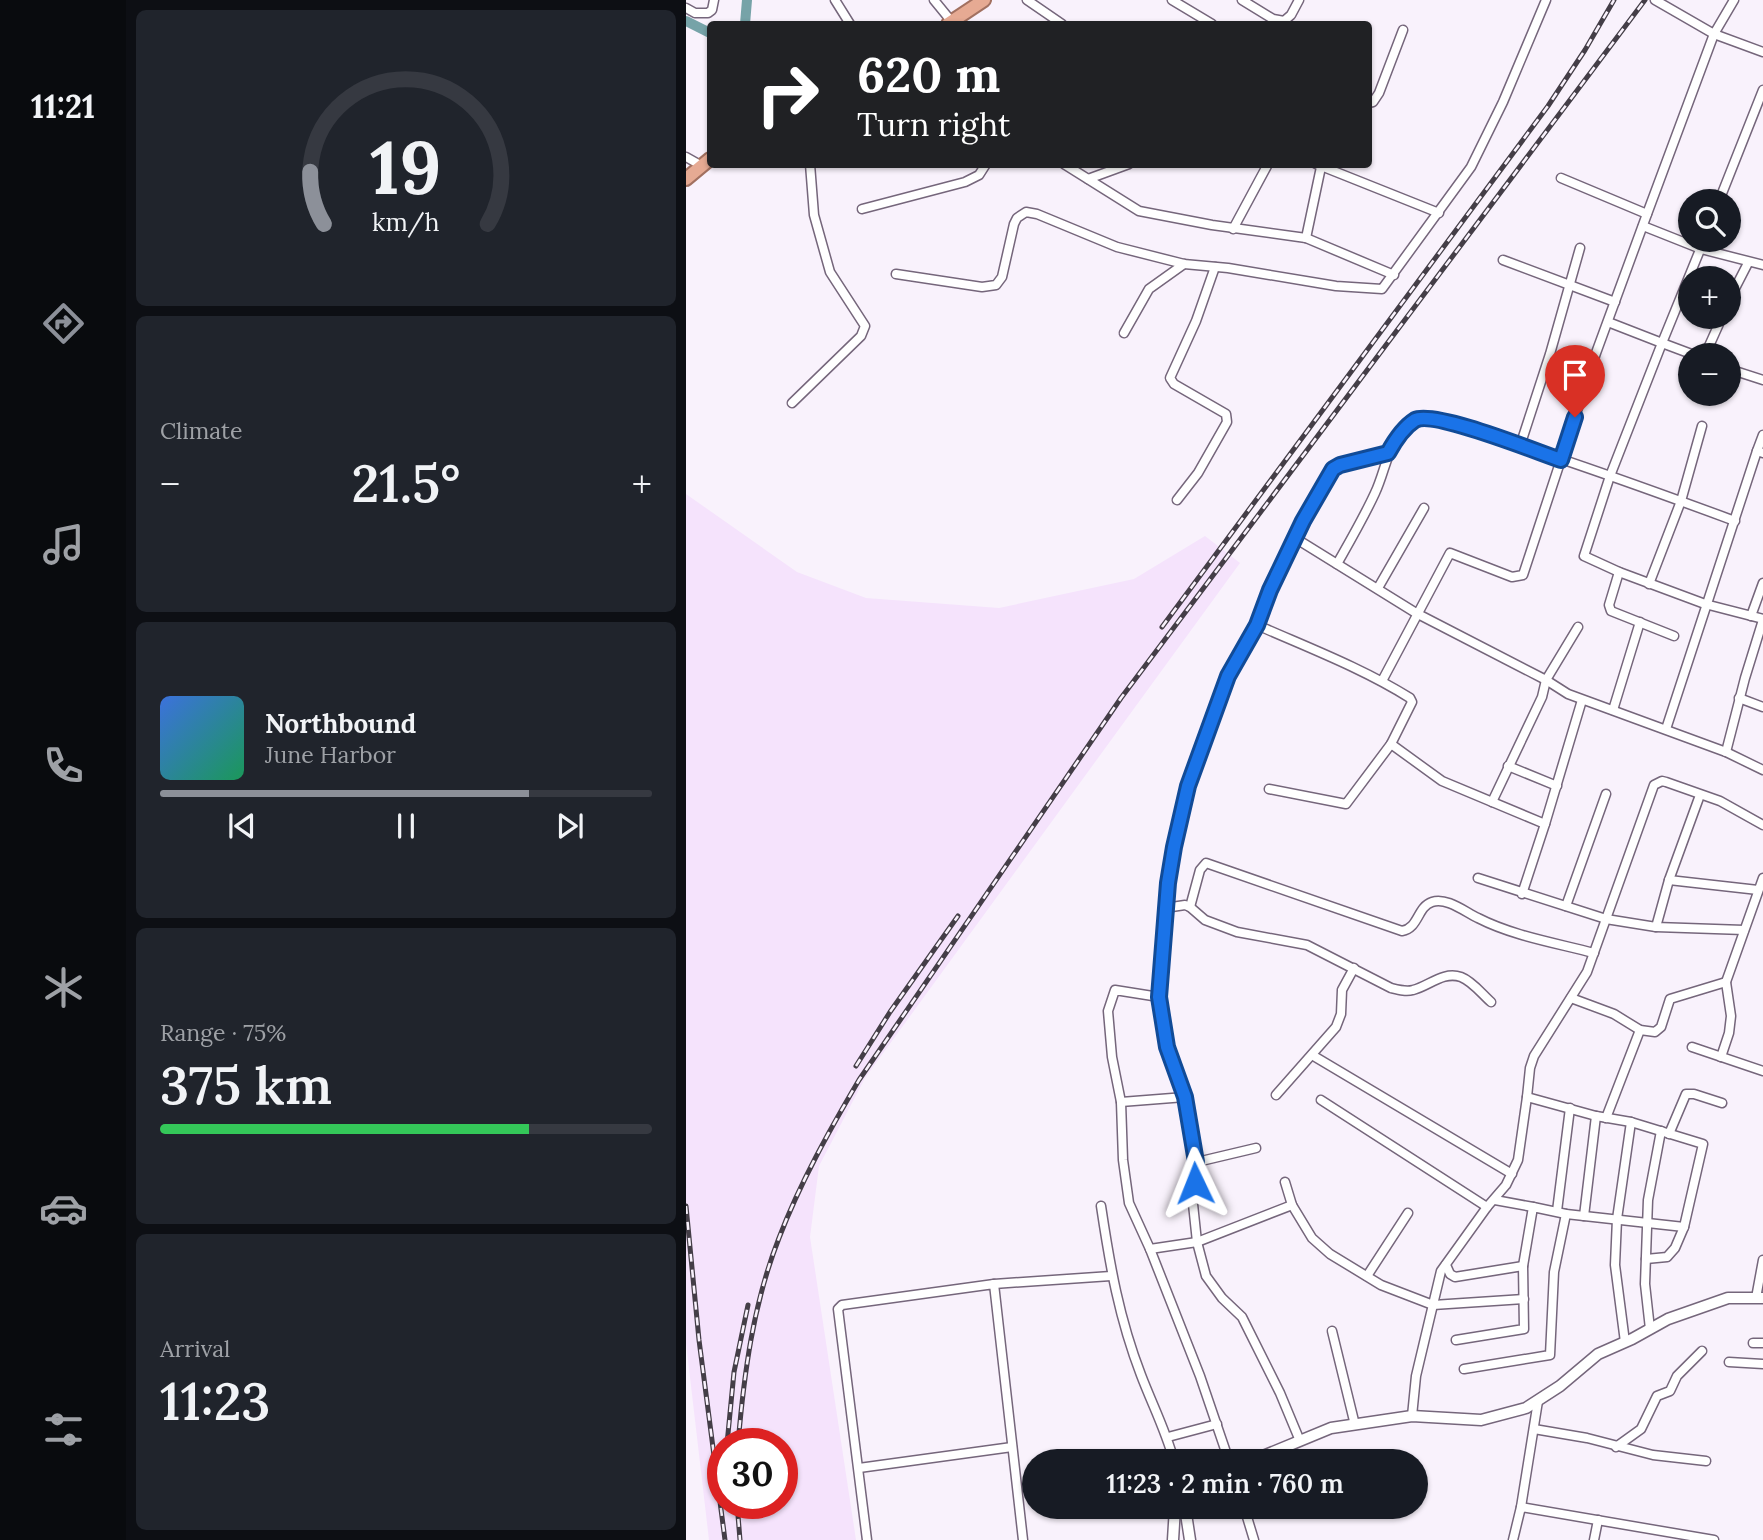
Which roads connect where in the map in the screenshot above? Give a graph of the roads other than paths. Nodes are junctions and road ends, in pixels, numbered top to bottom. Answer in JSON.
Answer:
{"nodes":[{"id":1,"x":714,"y":0,"type":"edge"},
{"id":2,"x":835,"y":0,"type":"edge"},
{"id":3,"x":934,"y":0,"type":"edge"},
{"id":4,"x":984,"y":0,"type":"edge"},
{"id":5,"x":1027,"y":0,"type":"edge"},
{"id":6,"x":1172,"y":0,"type":"edge"},
{"id":7,"x":1241,"y":0,"type":"edge"},
{"id":8,"x":1299,"y":0,"type":"edge"},
{"id":9,"x":1546,"y":0,"type":"edge"},
{"id":10,"x":1655,"y":0,"type":"edge"},
{"id":11,"x":1734,"y":0,"type":"edge"},
{"id":12,"x":1671,"y":4,"type":"edge"},
{"id":13,"x":686,"y":8,"type":"edge"},
{"id":14,"x":848,"y":21,"type":"edge"},
{"id":15,"x":949,"y":21,"type":"edge"},
{"id":16,"x":953,"y":21,"type":"edge"},
{"id":17,"x":1058,"y":21,"type":"edge"},
{"id":18,"x":1207,"y":21,"type":"edge"},
{"id":19,"x":1403,"y":30,"type":"dead end"},
{"id":20,"x":1714,"y":34,"type":"junction"},
{"id":21,"x":1763,"y":52,"type":"edge"},
{"id":22,"x":1763,"y":90,"type":"edge"},
{"id":23,"x":1372,"y":102,"type":"edge"},
{"id":24,"x":686,"y":157,"type":"edge"},
{"id":25,"x":706,"y":163,"type":"edge"},
{"id":26,"x":810,"y":168,"type":"edge"},
{"id":27,"x":983,"y":168,"type":"edge"},
{"id":28,"x":1070,"y":168,"type":"edge"},
{"id":29,"x":1118,"y":168,"type":"edge"},
{"id":30,"x":1266,"y":168,"type":"edge"},
{"id":31,"x":1319,"y":168,"type":"edge"},
{"id":32,"x":1324,"y":168,"type":"edge"},
{"id":33,"x":1561,"y":178,"type":"dead end"},
{"id":34,"x":686,"y":179,"type":"edge"},
{"id":35,"x":1088,"y":179,"type":"junction"},
{"id":36,"x":1724,"y":189,"type":"edge"},
{"id":37,"x":862,"y":209,"type":"dead end"},
{"id":38,"x":1439,"y":213,"type":"junction"},
{"id":39,"x":1647,"y":214,"type":"junction"},
{"id":40,"x":1643,"y":226,"type":"junction"},
{"id":41,"x":1233,"y":229,"type":"junction"},
{"id":42,"x":1306,"y":238,"type":"junction"},
{"id":43,"x":1678,"y":240,"type":"edge"},
{"id":44,"x":1580,"y":248,"type":"dead end"},
{"id":45,"x":1699,"y":252,"type":"edge"},
{"id":46,"x":1711,"y":252,"type":"edge"},
{"id":47,"x":1503,"y":260,"type":"dead end"},
{"id":48,"x":1748,"y":262,"type":"junction"},
{"id":49,"x":1184,"y":264,"type":"junction"},
{"id":50,"x":1763,"y":265,"type":"edge"},
{"id":51,"x":1215,"y":267,"type":"junction"},
{"id":52,"x":896,"y":274,"type":"dead end"},
{"id":53,"x":1394,"y":275,"type":"junction"},
{"id":54,"x":1741,"y":276,"type":"edge"},
{"id":55,"x":1569,"y":286,"type":"junction"},
{"id":56,"x":1615,"y":302,"type":"junction"},
{"id":57,"x":1608,"y":322,"type":"junction"},
{"id":58,"x":1124,"y":333,"type":"dead end"},
{"id":59,"x":1662,"y":343,"type":"junction"},
{"id":60,"x":1678,"y":349,"type":"edge"},
{"id":61,"x":1741,"y":373,"type":"edge"},
{"id":62,"x":1763,"y":380,"type":"edge"},
{"id":63,"x":792,"y":403,"type":"dead end"},
{"id":64,"x":1702,"y":426,"type":"dead end"},
{"id":65,"x":1763,"y":435,"type":"edge"},
{"id":66,"x":1520,"y":446,"type":"junction"},
{"id":67,"x":1760,"y":452,"type":"edge"},
{"id":68,"x":1388,"y":453,"type":"junction"},
{"id":69,"x":1561,"y":460,"type":"junction"},
{"id":70,"x":1610,"y":477,"type":"junction"},
{"id":71,"x":1177,"y":499,"type":"dead end"},
{"id":72,"x":1681,"y":501,"type":"junction"},
{"id":73,"x":1424,"y":508,"type":"dead end"},
{"id":74,"x":1735,"y":521,"type":"junction"},
{"id":75,"x":1295,"y":538,"type":"junction"},
{"id":76,"x":1337,"y":564,"type":"junction"},
{"id":77,"x":1619,"y":572,"type":"junction"},
{"id":78,"x":1763,"y":583,"type":"edge"},
{"id":79,"x":1649,"y":584,"type":"junction"},
{"id":80,"x":1378,"y":588,"type":"junction"},
{"id":81,"x":1705,"y":604,"type":"junction"},
{"id":82,"x":1416,"y":614,"type":"junction"},
{"id":83,"x":1751,"y":616,"type":"junction"},
{"id":84,"x":1763,"y":620,"type":"edge"},
{"id":85,"x":1640,"y":622,"type":"junction"},
{"id":86,"x":1257,"y":625,"type":"junction"},
{"id":87,"x":1578,"y":627,"type":"dead end"},
{"id":88,"x":1674,"y":636,"type":"dead end"},
{"id":89,"x":1546,"y":680,"type":"junction"},
{"id":90,"x":1382,"y":681,"type":"junction"},
{"id":91,"x":1740,"y":698,"type":"junction"},
{"id":92,"x":1582,"y":700,"type":"junction"},
{"id":93,"x":1763,"y":707,"type":"edge"},
{"id":94,"x":1613,"y":710,"type":"junction"},
{"id":95,"x":1666,"y":729,"type":"junction"},
{"id":96,"x":1391,"y":744,"type":"junction"},
{"id":97,"x":1726,"y":752,"type":"junction"},
{"id":98,"x":1508,"y":766,"type":"junction"},
{"id":99,"x":1763,"y":770,"type":"edge"},
{"id":100,"x":1556,"y":786,"type":"junction"},
{"id":101,"x":1269,"y":789,"type":"dead end"},
{"id":102,"x":1606,"y":794,"type":"dead end"},
{"id":103,"x":1700,"y":795,"type":"junction"},
{"id":104,"x":1492,"y":802,"type":"junction"},
{"id":105,"x":1545,"y":824,"type":"junction"},
{"id":106,"x":1763,"y":825,"type":"edge"},
{"id":107,"x":1478,"y":878,"type":"dead end"},
{"id":108,"x":1763,"y":878,"type":"edge"},
{"id":109,"x":1668,"y":880,"type":"junction"},
{"id":110,"x":1758,"y":890,"type":"junction"},
{"id":111,"x":1522,"y":894,"type":"junction"},
{"id":112,"x":1566,"y":906,"type":"junction"},
{"id":113,"x":1190,"y":907,"type":"junction"},
{"id":114,"x":1165,"y":908,"type":"junction"},
{"id":115,"x":1606,"y":919,"type":"junction"},
{"id":116,"x":1656,"y":927,"type":"junction"},
{"id":117,"x":1744,"y":930,"type":"junction"},
{"id":118,"x":1594,"y":953,"type":"junction"},
{"id":119,"x":1354,"y":968,"type":"junction"},
{"id":120,"x":1726,"y":982,"type":"junction"},
{"id":121,"x":1159,"y":997,"type":"junction"},
{"id":122,"x":1571,"y":998,"type":"junction"},
{"id":123,"x":1491,"y":1002,"type":"dead end"},
{"id":124,"x":1640,"y":1030,"type":"junction"},
{"id":125,"x":1692,"y":1047,"type":"dead end"},
{"id":126,"x":1312,"y":1055,"type":"junction"},
{"id":127,"x":1721,"y":1057,"type":"junction"},
{"id":128,"x":1763,"y":1070,"type":"edge"},
{"id":129,"x":1276,"y":1095,"type":"dead end"},
{"id":130,"x":1185,"y":1097,"type":"junction"},
{"id":131,"x":1527,"y":1097,"type":"junction"},
{"id":132,"x":1321,"y":1100,"type":"dead end"},
{"id":133,"x":1121,"y":1102,"type":"junction"},
{"id":134,"x":1723,"y":1103,"type":"dead end"},
{"id":135,"x":1570,"y":1108,"type":"junction"},
{"id":136,"x":1596,"y":1116,"type":"junction"},
{"id":137,"x":1606,"y":1118,"type":"junction"},
{"id":138,"x":1631,"y":1122,"type":"junction"},
{"id":139,"x":1665,"y":1132,"type":"junction"},
{"id":140,"x":1256,"y":1148,"type":"dead end"},
{"id":141,"x":1196,"y":1162,"type":"junction"},
{"id":142,"x":1512,"y":1174,"type":"junction"},
{"id":143,"x":1285,"y":1182,"type":"dead end"},
{"id":144,"x":1495,"y":1200,"type":"junction"},
{"id":145,"x":1292,"y":1205,"type":"junction"},
{"id":146,"x":1101,"y":1206,"type":"dead end"},
{"id":147,"x":1488,"y":1207,"type":"junction"},
{"id":148,"x":1533,"y":1207,"type":"junction"},
{"id":149,"x":1562,"y":1212,"type":"junction"},
{"id":150,"x":1408,"y":1213,"type":"dead end"},
{"id":151,"x":1584,"y":1216,"type":"junction"},
{"id":152,"x":1617,"y":1219,"type":"junction"},
{"id":153,"x":1648,"y":1224,"type":"junction"},
{"id":154,"x":1684,"y":1227,"type":"junction"},
{"id":155,"x":1197,"y":1242,"type":"junction"},
{"id":156,"x":1150,"y":1249,"type":"junction"},
{"id":157,"x":1646,"y":1259,"type":"junction"},
{"id":158,"x":1763,"y":1260,"type":"edge"},
{"id":159,"x":1446,"y":1265,"type":"junction"},
{"id":160,"x":1523,"y":1266,"type":"junction"},
{"id":161,"x":1111,"y":1276,"type":"junction"},
{"id":162,"x":1367,"y":1276,"type":"junction"},
{"id":163,"x":994,"y":1284,"type":"junction"},
{"id":164,"x":1759,"y":1298,"type":"edge"},
{"id":165,"x":1524,"y":1299,"type":"junction"},
{"id":166,"x":1433,"y":1305,"type":"junction"},
{"id":167,"x":1650,"y":1329,"type":"junction"},
{"id":168,"x":1332,"y":1331,"type":"dead end"},
{"id":169,"x":1456,"y":1340,"type":"dead end"},
{"id":170,"x":1625,"y":1342,"type":"junction"},
{"id":171,"x":1753,"y":1343,"type":"dead end"},
{"id":172,"x":1763,"y":1343,"type":"edge"},
{"id":173,"x":1702,"y":1351,"type":"dead end"},
{"id":174,"x":1729,"y":1362,"type":"dead end"},
{"id":175,"x":1763,"y":1364,"type":"edge"},
{"id":176,"x":1464,"y":1369,"type":"dead end"},
{"id":177,"x":1538,"y":1401,"type":"junction"},
{"id":178,"x":1412,"y":1416,"type":"junction"},
{"id":179,"x":1217,"y":1424,"type":"junction"},
{"id":180,"x":1355,"y":1424,"type":"junction"},
{"id":181,"x":1534,"y":1429,"type":"junction"},
{"id":182,"x":1168,"y":1437,"type":"junction"},
{"id":183,"x":1300,"y":1441,"type":"junction"},
{"id":184,"x":1012,"y":1447,"type":"junction"},
{"id":185,"x":1616,"y":1447,"type":"junction"},
{"id":186,"x":1171,"y":1449,"type":"edge"},
{"id":187,"x":1225,"y":1449,"type":"edge"},
{"id":188,"x":1280,"y":1449,"type":"edge"},
{"id":189,"x":1706,"y":1461,"type":"dead end"},
{"id":190,"x":859,"y":1468,"type":"junction"},
{"id":191,"x":1521,"y":1507,"type":"junction"},
{"id":192,"x":1174,"y":1519,"type":"edge"},
{"id":193,"x":1187,"y":1519,"type":"edge"},
{"id":194,"x":1248,"y":1519,"type":"edge"},
{"id":195,"x":1598,"y":1520,"type":"junction"},
{"id":196,"x":1686,"y":1538,"type":"edge"},
{"id":197,"x":867,"y":1540,"type":"edge"},
{"id":198,"x":1023,"y":1540,"type":"edge"},
{"id":199,"x":1173,"y":1540,"type":"edge"},
{"id":200,"x":1190,"y":1540,"type":"edge"},
{"id":201,"x":1254,"y":1540,"type":"edge"},
{"id":202,"x":1513,"y":1540,"type":"edge"},
{"id":203,"x":1594,"y":1540,"type":"edge"},
{"id":204,"x":1714,"y":1540,"type":"edge"}],
"edges":[{"from":1,"to":13,"type":"street"},
{"from":2,"to":14,"type":"street"},
{"from":3,"to":15,"type":"street"},
{"from":4,"to":16,"type":"highway"},
{"from":5,"to":17,"type":"street"},
{"from":6,"to":18,"type":"street"},
{"from":7,"to":8,"type":"street"},
{"from":9,"to":38,"type":"street"},
{"from":10,"to":12,"type":"street"},
{"from":11,"to":20,"type":"street"},
{"from":12,"to":20,"type":"street"},
{"from":19,"to":23,"type":"street"},
{"from":20,"to":21,"type":"street"},
{"from":20,"to":39,"type":"street"},
{"from":22,"to":36,"type":"street"},
{"from":24,"to":25,"type":"street"},
{"from":25,"to":34,"type":"highway"},
{"from":26,"to":63,"type":"street"},
{"from":27,"to":37,"type":"street"},
{"from":28,"to":35,"type":"street"},
{"from":29,"to":35,"type":"street"},
{"from":30,"to":41,"type":"street"},
{"from":31,"to":42,"type":"street"},
{"from":32,"to":38,"type":"street"},
{"from":33,"to":39,"type":"street"},
{"from":35,"to":41,"type":"street"},
{"from":38,"to":53,"type":"street"},
{"from":39,"to":40,"type":"street"},
{"from":40,"to":43,"type":"street"},
{"from":40,"to":56,"type":"street"},
{"from":41,"to":42,"type":"street"},
{"from":42,"to":53,"type":"street"},
{"from":44,"to":55,"type":"street"},
{"from":45,"to":59,"type":"street"},
{"from":46,"to":48,"type":"street"},
{"from":47,"to":55,"type":"street"},
{"from":48,"to":50,"type":"street"},
{"from":48,"to":54,"type":"street"},
{"from":49,"to":51,"type":"street"},
{"from":49,"to":52,"type":"street"},
{"from":49,"to":58,"type":"street"},
{"from":51,"to":53,"type":"street"},
{"from":51,"to":71,"type":"street"},
{"from":55,"to":56,"type":"street"},
{"from":55,"to":66,"type":"street"},
{"from":56,"to":57,"type":"street"},
{"from":57,"to":59,"type":"street"},
{"from":57,"to":69,"type":"street"},
{"from":59,"to":60,"type":"street"},
{"from":59,"to":70,"type":"street"},
{"from":61,"to":62,"type":"street"},
{"from":64,"to":72,"type":"street"},
{"from":65,"to":67,"type":"street"},
{"from":66,"to":68,"type":"street"},
{"from":66,"to":69,"type":"street"},
{"from":67,"to":74,"type":"street"},
{"from":68,"to":75,"type":"street"},
{"from":68,"to":76,"type":"street"},
{"from":69,"to":70,"type":"street"},
{"from":69,"to":82,"type":"street"},
{"from":70,"to":72,"type":"street"},
{"from":70,"to":77,"type":"street"},
{"from":72,"to":74,"type":"street"},
{"from":72,"to":79,"type":"street"},
{"from":73,"to":80,"type":"street"},
{"from":74,"to":81,"type":"street"},
{"from":75,"to":76,"type":"street"},
{"from":75,"to":86,"type":"street"},
{"from":76,"to":80,"type":"street"},
{"from":77,"to":79,"type":"street"},
{"from":77,"to":85,"type":"street"},
{"from":78,"to":83,"type":"street"},
{"from":79,"to":81,"type":"street"},
{"from":80,"to":82,"type":"street"},
{"from":81,"to":83,"type":"street"},
{"from":81,"to":95,"type":"street"},
{"from":82,"to":89,"type":"street"},
{"from":82,"to":90,"type":"street"},
{"from":83,"to":84,"type":"street"},
{"from":84,"to":91,"type":"street"},
{"from":85,"to":88,"type":"street"},
{"from":85,"to":94,"type":"street"},
{"from":86,"to":90,"type":"street"},
{"from":86,"to":114,"type":"street"},
{"from":87,"to":89,"type":"street"},
{"from":89,"to":92,"type":"street"},
{"from":89,"to":98,"type":"street"},
{"from":90,"to":96,"type":"street"},
{"from":91,"to":93,"type":"street"},
{"from":91,"to":97,"type":"street"},
{"from":92,"to":94,"type":"street"},
{"from":92,"to":100,"type":"street"},
{"from":94,"to":95,"type":"street"},
{"from":95,"to":97,"type":"street"},
{"from":96,"to":101,"type":"street"},
{"from":96,"to":104,"type":"street"},
{"from":97,"to":99,"type":"street"},
{"from":98,"to":100,"type":"street"},
{"from":98,"to":104,"type":"street"},
{"from":100,"to":105,"type":"street"},
{"from":102,"to":112,"type":"street"},
{"from":103,"to":106,"type":"street"},
{"from":103,"to":109,"type":"street"},
{"from":103,"to":115,"type":"street"},
{"from":104,"to":105,"type":"street"},
{"from":105,"to":111,"type":"street"},
{"from":107,"to":111,"type":"street"},
{"from":108,"to":110,"type":"street"},
{"from":109,"to":110,"type":"street"},
{"from":109,"to":116,"type":"street"},
{"from":110,"to":117,"type":"street"},
{"from":111,"to":112,"type":"street"},
{"from":112,"to":115,"type":"street"},
{"from":113,"to":114,"type":"street"},
{"from":113,"to":118,"type":"street"},
{"from":113,"to":119,"type":"street"},
{"from":114,"to":121,"type":"street"},
{"from":115,"to":116,"type":"street"},
{"from":115,"to":118,"type":"street"},
{"from":116,"to":117,"type":"street"},
{"from":117,"to":120,"type":"street"},
{"from":118,"to":122,"type":"street"},
{"from":119,"to":123,"type":"street"},
{"from":119,"to":126,"type":"street"},
{"from":120,"to":124,"type":"street"},
{"from":120,"to":127,"type":"street"},
{"from":121,"to":130,"type":"street"},
{"from":121,"to":133,"type":"street"},
{"from":122,"to":124,"type":"street"},
{"from":122,"to":131,"type":"street"},
{"from":124,"to":137,"type":"street"},
{"from":125,"to":127,"type":"street"},
{"from":126,"to":129,"type":"street"},
{"from":126,"to":142,"type":"street"},
{"from":127,"to":128,"type":"street"},
{"from":130,"to":133,"type":"street"},
{"from":130,"to":141,"type":"street"},
{"from":131,"to":135,"type":"street"},
{"from":131,"to":142,"type":"street"},
{"from":132,"to":147,"type":"street"},
{"from":133,"to":156,"type":"street"},
{"from":134,"to":139,"type":"street"},
{"from":135,"to":136,"type":"street"},
{"from":135,"to":149,"type":"street"},
{"from":136,"to":137,"type":"street"},
{"from":136,"to":151,"type":"street"},
{"from":137,"to":138,"type":"street"},
{"from":138,"to":139,"type":"street"},
{"from":138,"to":152,"type":"street"},
{"from":139,"to":153,"type":"street"},
{"from":139,"to":154,"type":"street"},
{"from":140,"to":141,"type":"street"},
{"from":141,"to":155,"type":"street"},
{"from":142,"to":144,"type":"street"},
{"from":143,"to":145,"type":"street"},
{"from":144,"to":147,"type":"street"},
{"from":144,"to":148,"type":"street"},
{"from":145,"to":155,"type":"street"},
{"from":145,"to":162,"type":"street"},
{"from":146,"to":161,"type":"street"},
{"from":147,"to":159,"type":"street"},
{"from":148,"to":149,"type":"street"},
{"from":148,"to":160,"type":"street"},
{"from":149,"to":151,"type":"street"},
{"from":149,"to":176,"type":"street"},
{"from":150,"to":162,"type":"street"},
{"from":151,"to":152,"type":"street"},
{"from":152,"to":153,"type":"street"},
{"from":152,"to":170,"type":"street"},
{"from":153,"to":154,"type":"street"},
{"from":153,"to":157,"type":"street"},
{"from":154,"to":157,"type":"street"},
{"from":155,"to":156,"type":"street"},
{"from":155,"to":183,"type":"street"},
{"from":156,"to":179,"type":"street"},
{"from":157,"to":167,"type":"street"},
{"from":158,"to":164,"type":"street"},
{"from":159,"to":160,"type":"street"},
{"from":159,"to":166,"type":"street"},
{"from":160,"to":165,"type":"street"},
{"from":161,"to":163,"type":"street"},
{"from":161,"to":182,"type":"street"},
{"from":162,"to":166,"type":"street"},
{"from":163,"to":184,"type":"street"},
{"from":163,"to":190,"type":"street"},
{"from":164,"to":167,"type":"street"},
{"from":165,"to":166,"type":"street"},
{"from":165,"to":169,"type":"street"},
{"from":166,"to":178,"type":"street"},
{"from":167,"to":170,"type":"street"},
{"from":168,"to":180,"type":"street"},
{"from":170,"to":177,"type":"street"},
{"from":171,"to":172,"type":"street"},
{"from":173,"to":185,"type":"street"},
{"from":174,"to":175,"type":"street"},
{"from":177,"to":178,"type":"street"},
{"from":177,"to":181,"type":"street"},
{"from":178,"to":180,"type":"street"},
{"from":179,"to":182,"type":"street"},
{"from":179,"to":187,"type":"street"},
{"from":180,"to":183,"type":"street"},
{"from":181,"to":185,"type":"street"},
{"from":181,"to":191,"type":"street"},
{"from":182,"to":186,"type":"street"},
{"from":183,"to":188,"type":"street"},
{"from":184,"to":190,"type":"street"},
{"from":184,"to":198,"type":"street"},
{"from":185,"to":189,"type":"street"},
{"from":190,"to":197,"type":"street"},
{"from":191,"to":195,"type":"street"},
{"from":191,"to":202,"type":"street"},
{"from":192,"to":199,"type":"street"},
{"from":193,"to":200,"type":"street"},
{"from":194,"to":201,"type":"street"},
{"from":195,"to":196,"type":"street"},
{"from":195,"to":203,"type":"street"},
{"from":196,"to":204,"type":"street"}]}
